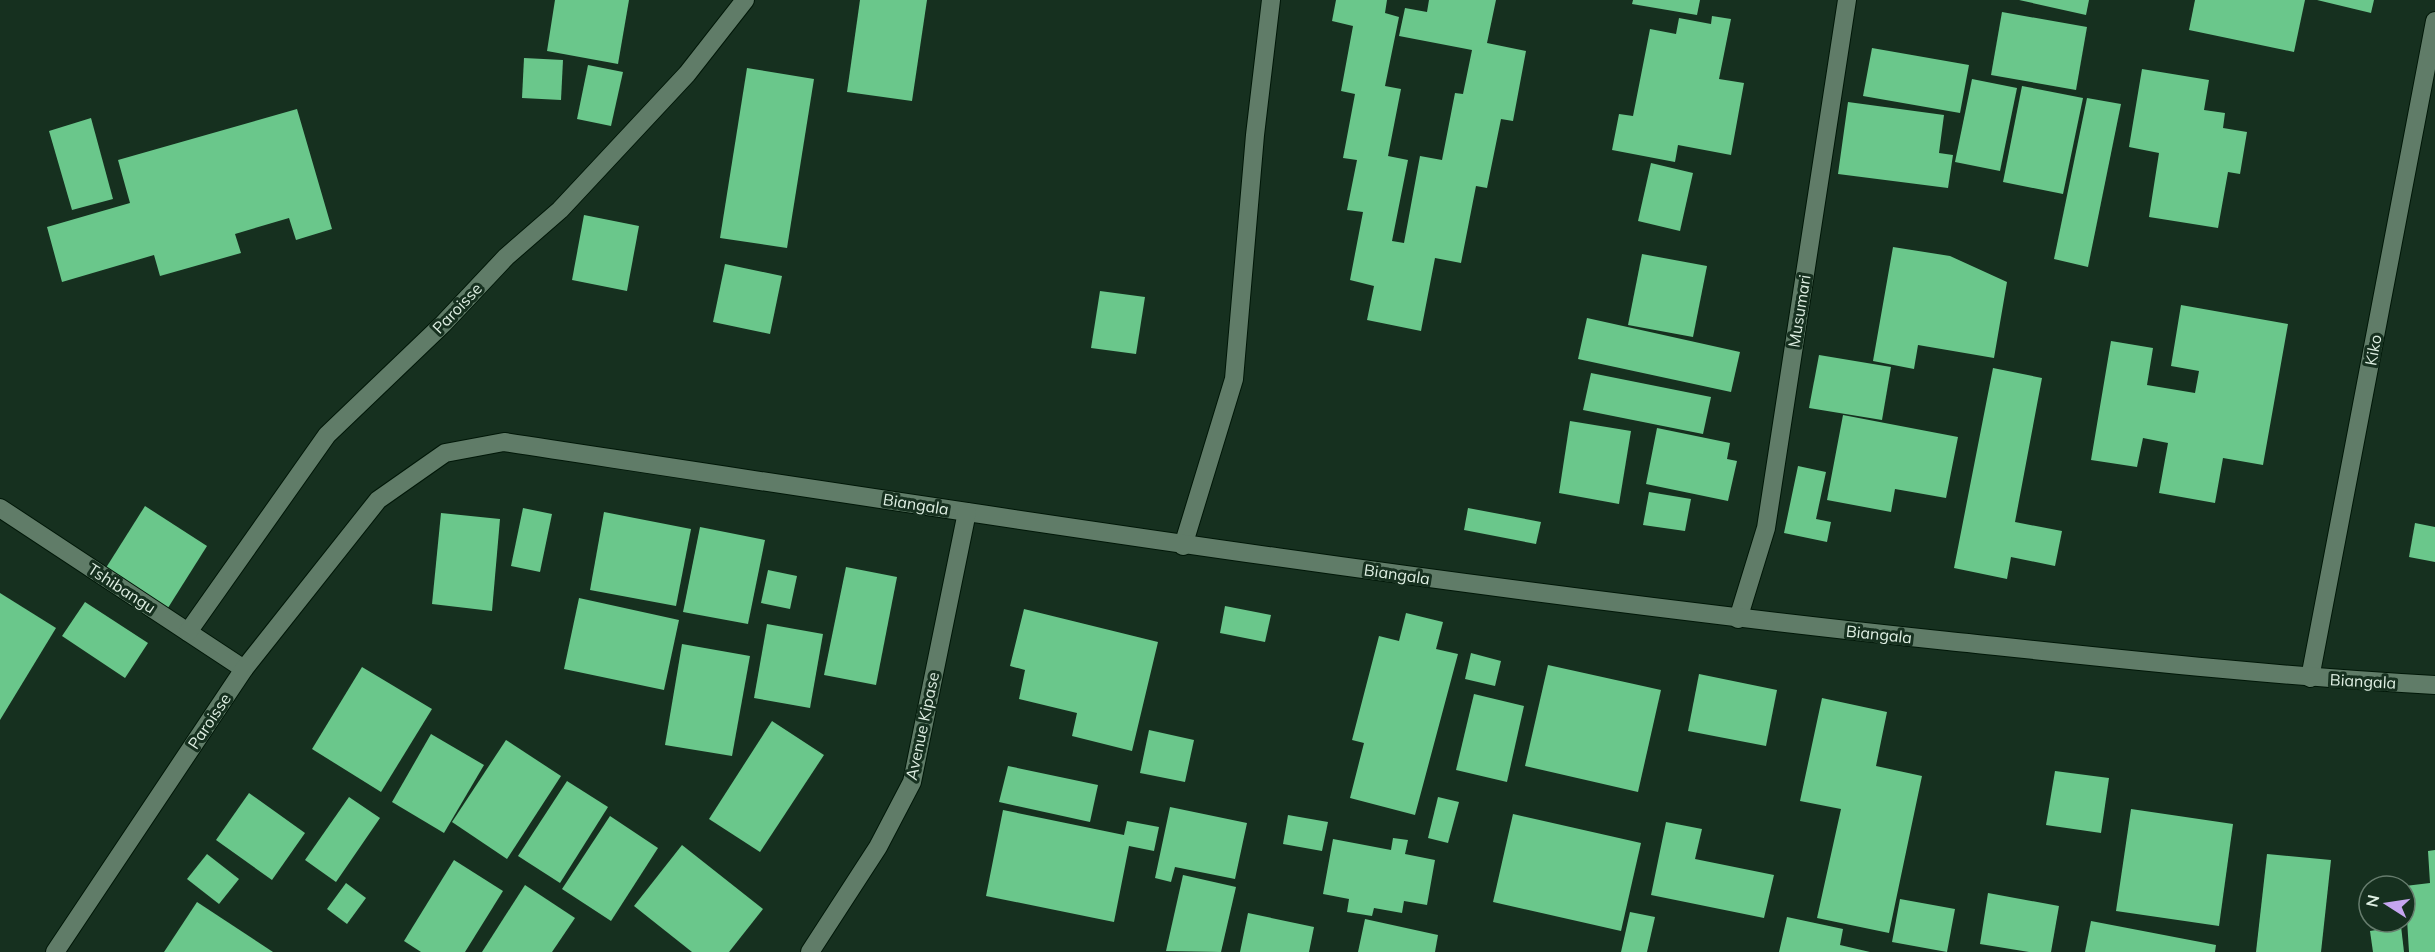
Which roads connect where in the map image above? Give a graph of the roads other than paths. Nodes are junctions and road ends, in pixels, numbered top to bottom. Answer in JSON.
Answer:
{"nodes":[{"id":1,"x":745,"y":0,"type":"edge"},
{"id":2,"x":1271,"y":0,"type":"edge"},
{"id":3,"x":1847,"y":0,"type":"edge"},
{"id":4,"x":2435,"y":21,"type":"edge"},
{"id":5,"x":378,"y":500,"type":"joint"},
{"id":6,"x":0,"y":508,"type":"edge"},
{"id":7,"x":967,"y":512,"type":"junction"},
{"id":8,"x":1183,"y":546,"type":"junction"},
{"id":9,"x":1738,"y":619,"type":"junction"},
{"id":10,"x":188,"y":632,"type":"junction"},
{"id":11,"x":244,"y":669,"type":"junction"},
{"id":12,"x":2310,"y":678,"type":"junction"},
{"id":13,"x":2435,"y":685,"type":"edge"},
{"id":14,"x":56,"y":952,"type":"edge"},
{"id":15,"x":810,"y":952,"type":"edge"}],
"edges":[{"from":1,"to":10,"type":"street","name":"Paroisse"},
{"from":2,"to":8,"type":"street"},
{"from":3,"to":9,"type":"street","name":"Musumari"},
{"from":4,"to":12,"type":"street","name":"Kiko"},
{"from":5,"to":7,"type":"street","name":"Biangala"},
{"from":5,"to":11,"type":"street","name":"Paroisse"},
{"from":6,"to":10,"type":"street","name":"Tshibangu"},
{"from":7,"to":8,"type":"street","name":"Biangala"},
{"from":7,"to":15,"type":"street","name":"Avenue Kipase"},
{"from":8,"to":9,"type":"street","name":"Biangala"},
{"from":9,"to":12,"type":"street","name":"Biangala"},
{"from":10,"to":11,"type":"street","name":"Tshibangu"},
{"from":11,"to":14,"type":"street","name":"Paroisse"},
{"from":12,"to":13,"type":"street","name":"Biangala"}]}
